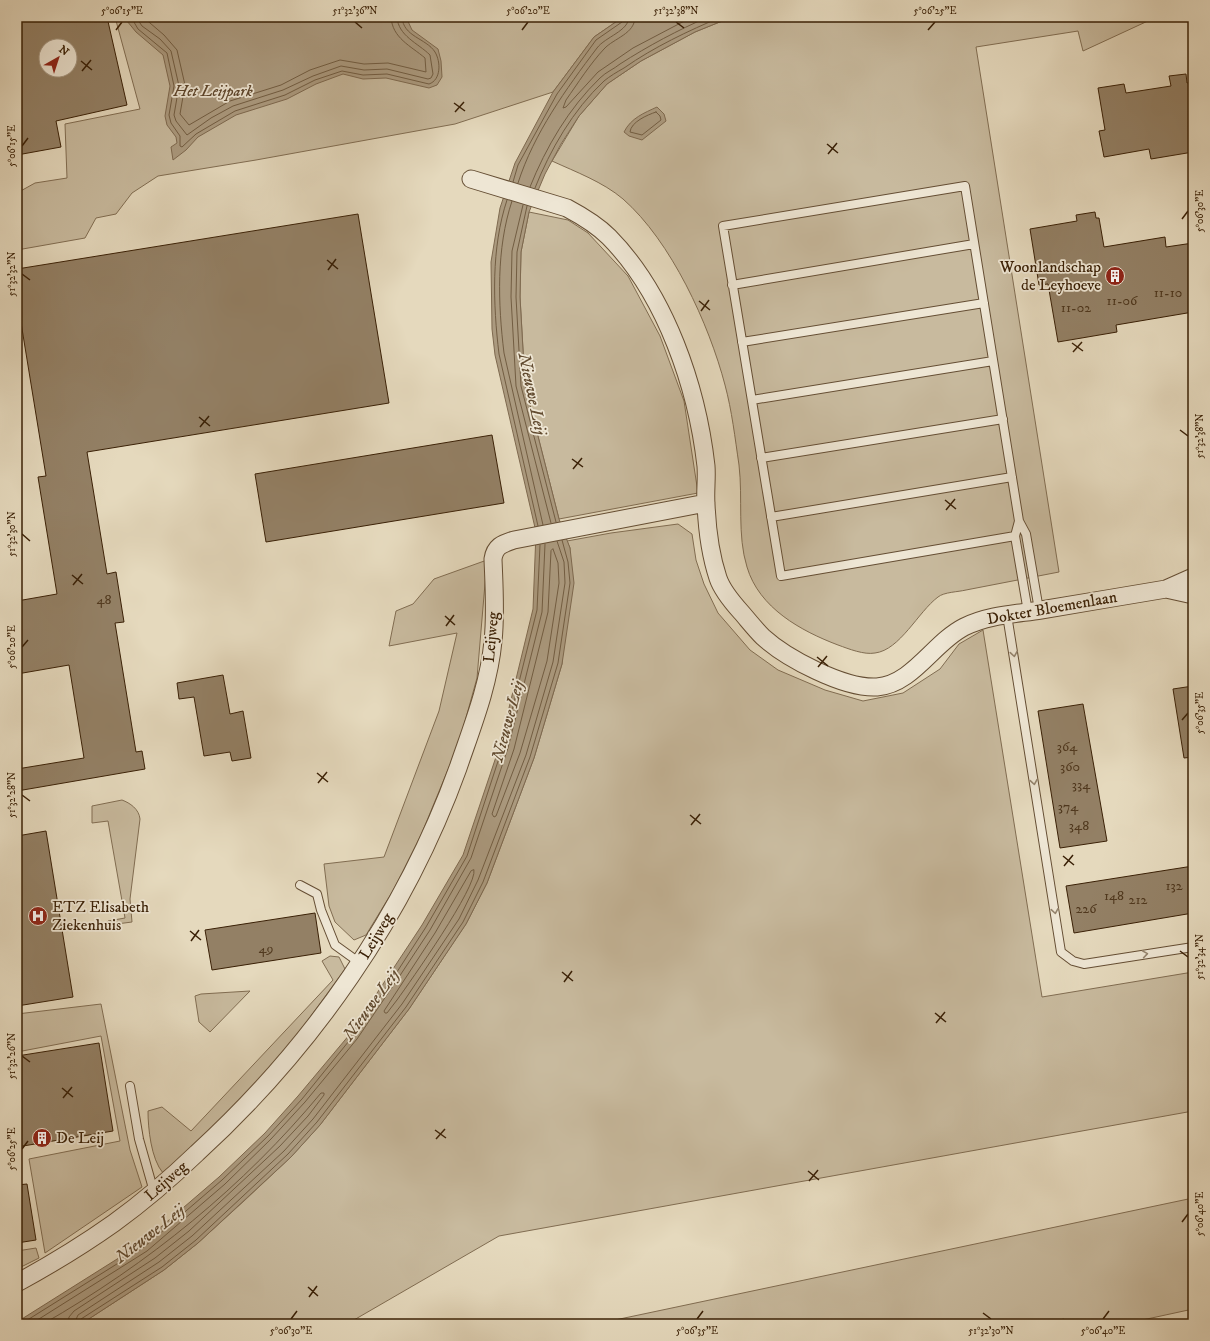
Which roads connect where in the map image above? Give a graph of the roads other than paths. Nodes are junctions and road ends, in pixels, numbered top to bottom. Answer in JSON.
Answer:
{"nodes":[{"id":1,"x":471,"y":179,"type":"dead end"},
{"id":2,"x":974,"y":244,"type":"junction"},
{"id":3,"x":732,"y":284,"type":"junction"},
{"id":4,"x":984,"y":303,"type":"junction"},
{"id":5,"x":742,"y":342,"type":"junction"},
{"id":6,"x":993,"y":361,"type":"junction"},
{"id":7,"x":752,"y":400,"type":"junction"},
{"id":8,"x":1003,"y":420,"type":"junction"},
{"id":9,"x":761,"y":458,"type":"junction"},
{"id":10,"x":1012,"y":477,"type":"junction"},
{"id":11,"x":706,"y":503,"type":"junction"},
{"id":12,"x":771,"y":517,"type":"junction"},
{"id":13,"x":1019,"y":520,"type":"junction"},
{"id":14,"x":1015,"y":536,"type":"junction"},
{"id":15,"x":1193,"y":577,"type":"edge"},
{"id":16,"x":1166,"y":589,"type":"junction"},
{"id":17,"x":1193,"y":595,"type":"edge"},
{"id":18,"x":1034,"y":611,"type":"junction"},
{"id":19,"x":1007,"y":616,"type":"junction"},
{"id":20,"x":300,"y":885,"type":"dead end"},
{"id":21,"x":1193,"y":947,"type":"edge"},
{"id":22,"x":360,"y":963,"type":"junction"},
{"id":23,"x":130,"y":1086,"type":"dead end"},
{"id":24,"x":154,"y":1192,"type":"junction"},
{"id":25,"x":17,"y":1283,"type":"edge"}],
"edges":[{"from":1,"to":11,"type":"street","name":"Dokter Bloemenlaan"},
{"from":2,"to":3,"type":"lane"},
{"from":2,"to":3,"type":"lane"},
{"from":2,"to":4,"type":"lane"},
{"from":3,"to":5,"type":"lane"},
{"from":4,"to":5,"type":"lane"},
{"from":4,"to":6,"type":"lane"},
{"from":5,"to":7,"type":"lane"},
{"from":6,"to":7,"type":"lane"},
{"from":6,"to":8,"type":"lane"},
{"from":7,"to":9,"type":"lane"},
{"from":8,"to":9,"type":"lane"},
{"from":8,"to":10,"type":"lane"},
{"from":9,"to":12,"type":"lane"},
{"from":10,"to":12,"type":"lane"},
{"from":10,"to":13,"type":"lane"},
{"from":11,"to":19,"type":"street","name":"Dokter Bloemenlaan"},
{"from":11,"to":22,"type":"street","name":"Leijweg"},
{"from":12,"to":14,"type":"lane"},
{"from":13,"to":14,"type":"lane"},
{"from":13,"to":18,"type":"lane"},
{"from":14,"to":18,"type":"lane"},
{"from":15,"to":16,"type":"street","name":"Dokter Bloemenlaan"},
{"from":16,"to":17,"type":"street","name":"Dokter Bloemenlaan"},
{"from":16,"to":18,"type":"street","name":"Dokter Bloemenlaan"},
{"from":18,"to":19,"type":"street","name":"Dokter Bloemenlaan"},
{"from":19,"to":21,"type":"lane","one_way":true},
{"from":20,"to":22,"type":"lane"},
{"from":22,"to":24,"type":"street","name":"Leijweg"},
{"from":23,"to":24,"type":"lane"},
{"from":24,"to":25,"type":"street","name":"Leijweg"}]}
